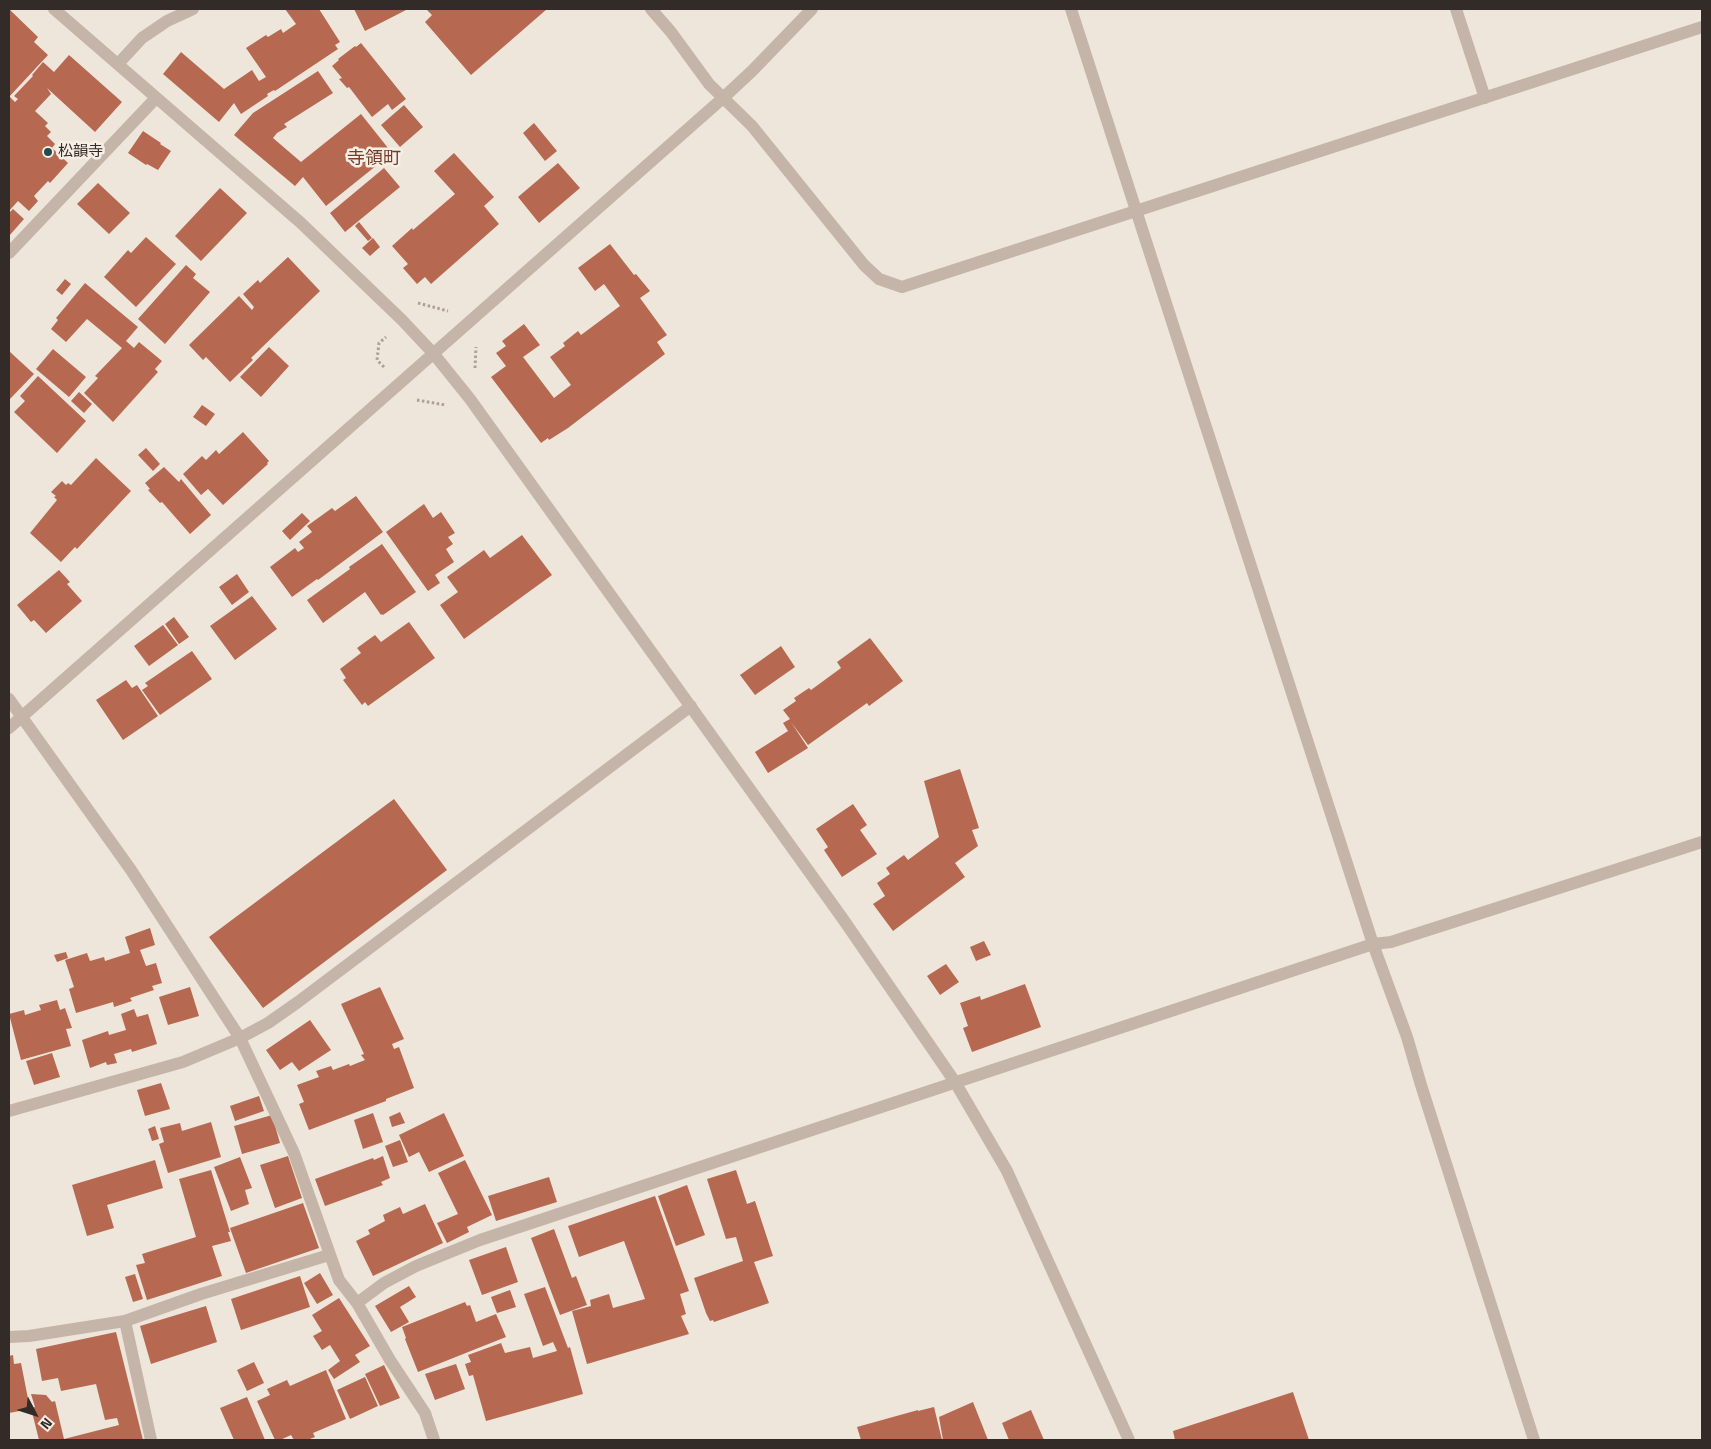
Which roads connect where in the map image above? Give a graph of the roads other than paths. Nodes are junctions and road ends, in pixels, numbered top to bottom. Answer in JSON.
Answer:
{"nodes":[{"id":1,"x":54,"y":9,"type":"edge"},
{"id":2,"x":193,"y":9,"type":"edge"},
{"id":3,"x":651,"y":9,"type":"edge"},
{"id":4,"x":812,"y":9,"type":"edge"},
{"id":5,"x":1071,"y":9,"type":"edge"},
{"id":6,"x":1456,"y":9,"type":"edge"},
{"id":7,"x":1702,"y":27,"type":"edge"},
{"id":8,"x":118,"y":64,"type":"junction"},
{"id":9,"x":156,"y":98,"type":"junction"},
{"id":10,"x":723,"y":98,"type":"junction"},
{"id":11,"x":1485,"y":98,"type":"junction"},
{"id":12,"x":1136,"y":210,"type":"junction"},
{"id":13,"x":9,"y":253,"type":"edge"},
{"id":14,"x":433,"y":353,"type":"junction"},
{"id":15,"x":9,"y":699,"type":"edge"},
{"id":16,"x":691,"y":706,"type":"junction"},
{"id":17,"x":21,"y":717,"type":"junction"},
{"id":18,"x":9,"y":728,"type":"edge"},
{"id":19,"x":1702,"y":842,"type":"edge"},
{"id":20,"x":1373,"y":944,"type":"junction"},
{"id":21,"x":240,"y":1038,"type":"junction"},
{"id":22,"x":955,"y":1082,"type":"junction"},
{"id":23,"x":9,"y":1111,"type":"edge"},
{"id":24,"x":329,"y":1255,"type":"junction"},
{"id":25,"x":357,"y":1303,"type":"junction"},
{"id":26,"x":124,"y":1321,"type":"junction"},
{"id":27,"x":9,"y":1337,"type":"edge"},
{"id":28,"x":151,"y":1440,"type":"edge"},
{"id":29,"x":434,"y":1440,"type":"edge"},
{"id":30,"x":1129,"y":1440,"type":"edge"},
{"id":31,"x":1534,"y":1440,"type":"edge"}],
"edges":[{"from":1,"to":8,"type":"street"},
{"from":2,"to":8,"type":"street"},
{"from":3,"to":10,"type":"street"},
{"from":4,"to":10,"type":"street"},
{"from":5,"to":12,"type":"street"},
{"from":6,"to":11,"type":"street"},
{"from":7,"to":11,"type":"street"},
{"from":8,"to":9,"type":"street"},
{"from":9,"to":13,"type":"street"},
{"from":9,"to":14,"type":"street"},
{"from":10,"to":12,"type":"street"},
{"from":10,"to":14,"type":"street"},
{"from":11,"to":12,"type":"street"},
{"from":12,"to":20,"type":"street"},
{"from":14,"to":16,"type":"street"},
{"from":14,"to":17,"type":"street"},
{"from":15,"to":17,"type":"street"},
{"from":16,"to":21,"type":"street"},
{"from":16,"to":22,"type":"street"},
{"from":17,"to":18,"type":"street"},
{"from":17,"to":21,"type":"street"},
{"from":19,"to":20,"type":"street"},
{"from":20,"to":22,"type":"street"},
{"from":20,"to":31,"type":"street"},
{"from":21,"to":23,"type":"street"},
{"from":21,"to":24,"type":"street"},
{"from":22,"to":25,"type":"street"},
{"from":22,"to":30,"type":"street"},
{"from":24,"to":25,"type":"street"},
{"from":24,"to":26,"type":"street"},
{"from":25,"to":29,"type":"street"},
{"from":26,"to":27,"type":"street"},
{"from":26,"to":28,"type":"street"}]}
